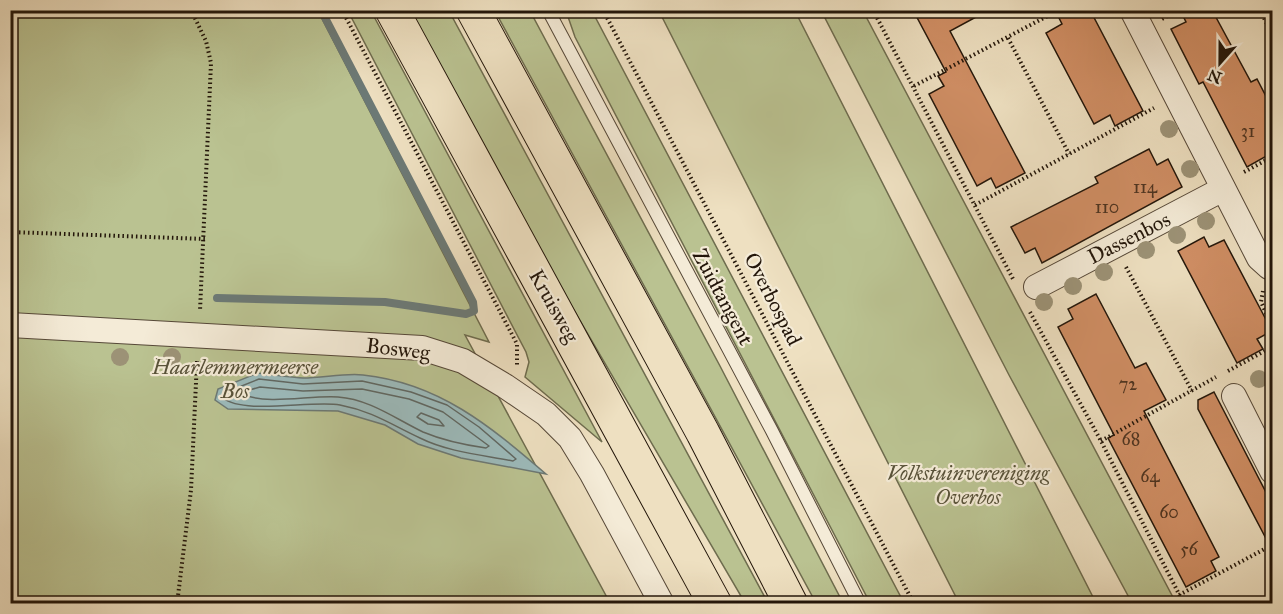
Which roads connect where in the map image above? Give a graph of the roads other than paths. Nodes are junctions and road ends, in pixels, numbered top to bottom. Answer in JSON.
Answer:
{"nodes":[{"id":1,"x":392,"y":10,"type":"edge"},
{"id":2,"x":472,"y":10,"type":"edge"},
{"id":3,"x":548,"y":10,"type":"edge"},
{"id":4,"x":1132,"y":10,"type":"edge"},
{"id":5,"x":1222,"y":187,"type":"junction"},
{"id":6,"x":1271,"y":266,"type":"edge"},
{"id":7,"x":1036,"y":287,"type":"dead end"},
{"id":8,"x":10,"y":325,"type":"edge"},
{"id":9,"x":1234,"y":396,"type":"dead end"},
{"id":10,"x":1272,"y":471,"type":"edge"},
{"id":11,"x":662,"y":603,"type":"edge"},
{"id":12,"x":715,"y":603,"type":"edge"},
{"id":13,"x":791,"y":603,"type":"edge"},
{"id":14,"x":860,"y":603,"type":"edge"}],
"edges":[{"from":1,"to":12,"type":"highway","name":"Kruisweg"},
{"from":2,"to":13,"type":"highway"},
{"from":3,"to":14,"type":"lane","name":"Zuidtangent"},
{"from":4,"to":5,"type":"street"},
{"from":5,"to":6,"type":"street"},
{"from":5,"to":7,"type":"street","name":"Dassenbos"},
{"from":8,"to":11,"type":"street","name":"Bosweg"},
{"from":9,"to":10,"type":"street"}]}
